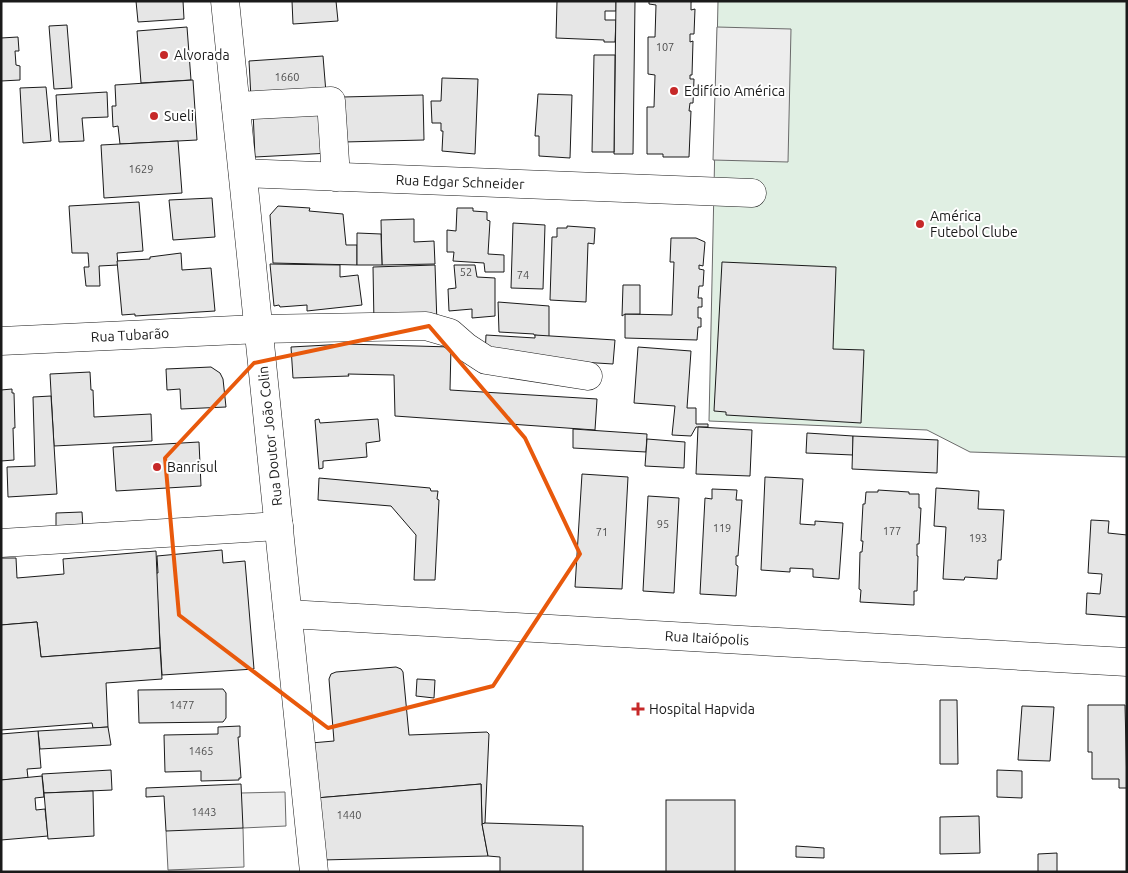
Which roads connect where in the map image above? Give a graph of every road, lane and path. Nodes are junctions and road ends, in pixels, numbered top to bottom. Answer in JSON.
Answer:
{"nodes":[{"id":1,"x":225,"y":1,"type":"edge"},
{"id":2,"x":236,"y":106,"type":"junction"},
{"id":3,"x":242,"y":173,"type":"junction"},
{"id":4,"x":336,"y":177,"type":"junction"},
{"id":5,"x":752,"y":193,"type":"dead end"},
{"id":6,"x":259,"y":329,"type":"junction"},
{"id":7,"x":1,"y":341,"type":"edge"},
{"id":8,"x":588,"y":376,"type":"dead end"},
{"id":9,"x":279,"y":526,"type":"junction"},
{"id":10,"x":1,"y":543,"type":"edge"},
{"id":11,"x":288,"y":614,"type":"junction"},
{"id":12,"x":1127,"y":662,"type":"edge"},
{"id":13,"x":314,"y":872,"type":"edge"}],
"edges":[{"from":1,"to":2,"type":"main road","name":"Rua Doutor João Colin"},
{"from":2,"to":3,"type":"main road","name":"Rua Doutor João Colin"},
{"from":2,"to":4,"type":"main road"},
{"from":3,"to":4,"type":"main road","name":"Rua Edgar Schneider"},
{"from":3,"to":6,"type":"main road","name":"Rua Doutor João Colin"},
{"from":4,"to":5,"type":"main road","name":"Rua Edgar Schneider"},
{"from":6,"to":7,"type":"main road","name":"Rua Tubarão"},
{"from":6,"to":8,"type":"main road","name":"Rua Tubarão"},
{"from":6,"to":9,"type":"main road","name":"Rua Doutor João Colin"},
{"from":9,"to":10,"type":"main road"},
{"from":9,"to":11,"type":"main road","name":"Rua Doutor João Colin"},
{"from":11,"to":12,"type":"main road","name":"Rua Itaiópolis"},
{"from":11,"to":13,"type":"main road","name":"Rua Doutor João Colin"}]}
